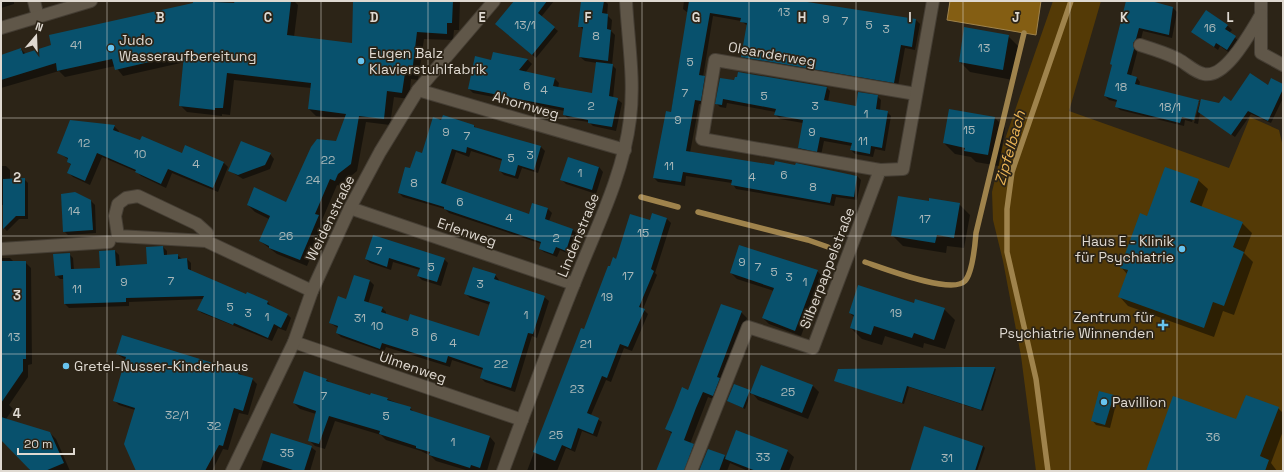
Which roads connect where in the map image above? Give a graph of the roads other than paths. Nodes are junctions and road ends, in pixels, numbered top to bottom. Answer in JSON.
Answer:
{"nodes":[{"id":1,"x":34,"y":1,"type":"edge"},
{"id":2,"x":92,"y":1,"type":"edge"},
{"id":3,"x":494,"y":1,"type":"edge"},
{"id":4,"x":626,"y":1,"type":"edge"},
{"id":5,"x":933,"y":1,"type":"edge"},
{"id":6,"x":1261,"y":1,"type":"edge"},
{"id":7,"x":1261,"y":15,"type":"junction"},
{"id":8,"x":38,"y":17,"type":"junction"},
{"id":9,"x":1,"y":28,"type":"edge"},
{"id":10,"x":1140,"y":45,"type":"dead end"},
{"id":11,"x":1283,"y":65,"type":"edge"},
{"id":12,"x":418,"y":90,"type":"junction"},
{"id":13,"x":916,"y":94,"type":"junction"},
{"id":14,"x":625,"y":150,"type":"junction"},
{"id":15,"x":880,"y":170,"type":"junction"},
{"id":16,"x":350,"y":208,"type":"junction"},
{"id":17,"x":206,"y":241,"type":"junction"},
{"id":18,"x":109,"y":242,"type":"dead end"},
{"id":19,"x":1,"y":249,"type":"edge"},
{"id":20,"x":574,"y":284,"type":"junction"},
{"id":21,"x":312,"y":291,"type":"junction"},
{"id":22,"x":294,"y":342,"type":"junction"},
{"id":23,"x":522,"y":420,"type":"junction"},
{"id":24,"x":232,"y":471,"type":"edge"},
{"id":25,"x":503,"y":471,"type":"edge"},
{"id":26,"x":691,"y":471,"type":"edge"}],
"edges":[{"from":1,"to":8,"type":"street"},
{"from":2,"to":8,"type":"street"},
{"from":3,"to":12,"type":"street","name":"Weidenstraße"},
{"from":4,"to":14,"type":"street","name":"Lindenstraße"},
{"from":5,"to":13,"type":"street"},
{"from":6,"to":7,"type":"street"},
{"from":7,"to":10,"type":"street"},
{"from":7,"to":11,"type":"street"},
{"from":8,"to":9,"type":"street"},
{"from":12,"to":14,"type":"street","name":"Ahornweg"},
{"from":12,"to":16,"type":"street","name":"Weidenstraße"},
{"from":13,"to":15,"type":"street"},
{"from":13,"to":15,"type":"street","name":"Oleanderweg"},
{"from":14,"to":20,"type":"street","name":"Lindenstraße"},
{"from":15,"to":26,"type":"street","name":"Silberpappelstraße"},
{"from":16,"to":20,"type":"street","name":"Erlenweg"},
{"from":16,"to":21,"type":"street","name":"Weidenstraße"},
{"from":17,"to":17,"type":"street"},
{"from":17,"to":21,"type":"street"},
{"from":18,"to":19,"type":"street"},
{"from":20,"to":23,"type":"street","name":"Lindenstraße"},
{"from":21,"to":22,"type":"street","name":"Weidenstraße"},
{"from":22,"to":23,"type":"street","name":"Ulmenweg"},
{"from":22,"to":24,"type":"street","name":"Weidenstraße"},
{"from":23,"to":25,"type":"street","name":"Lindenstraße"}]}
